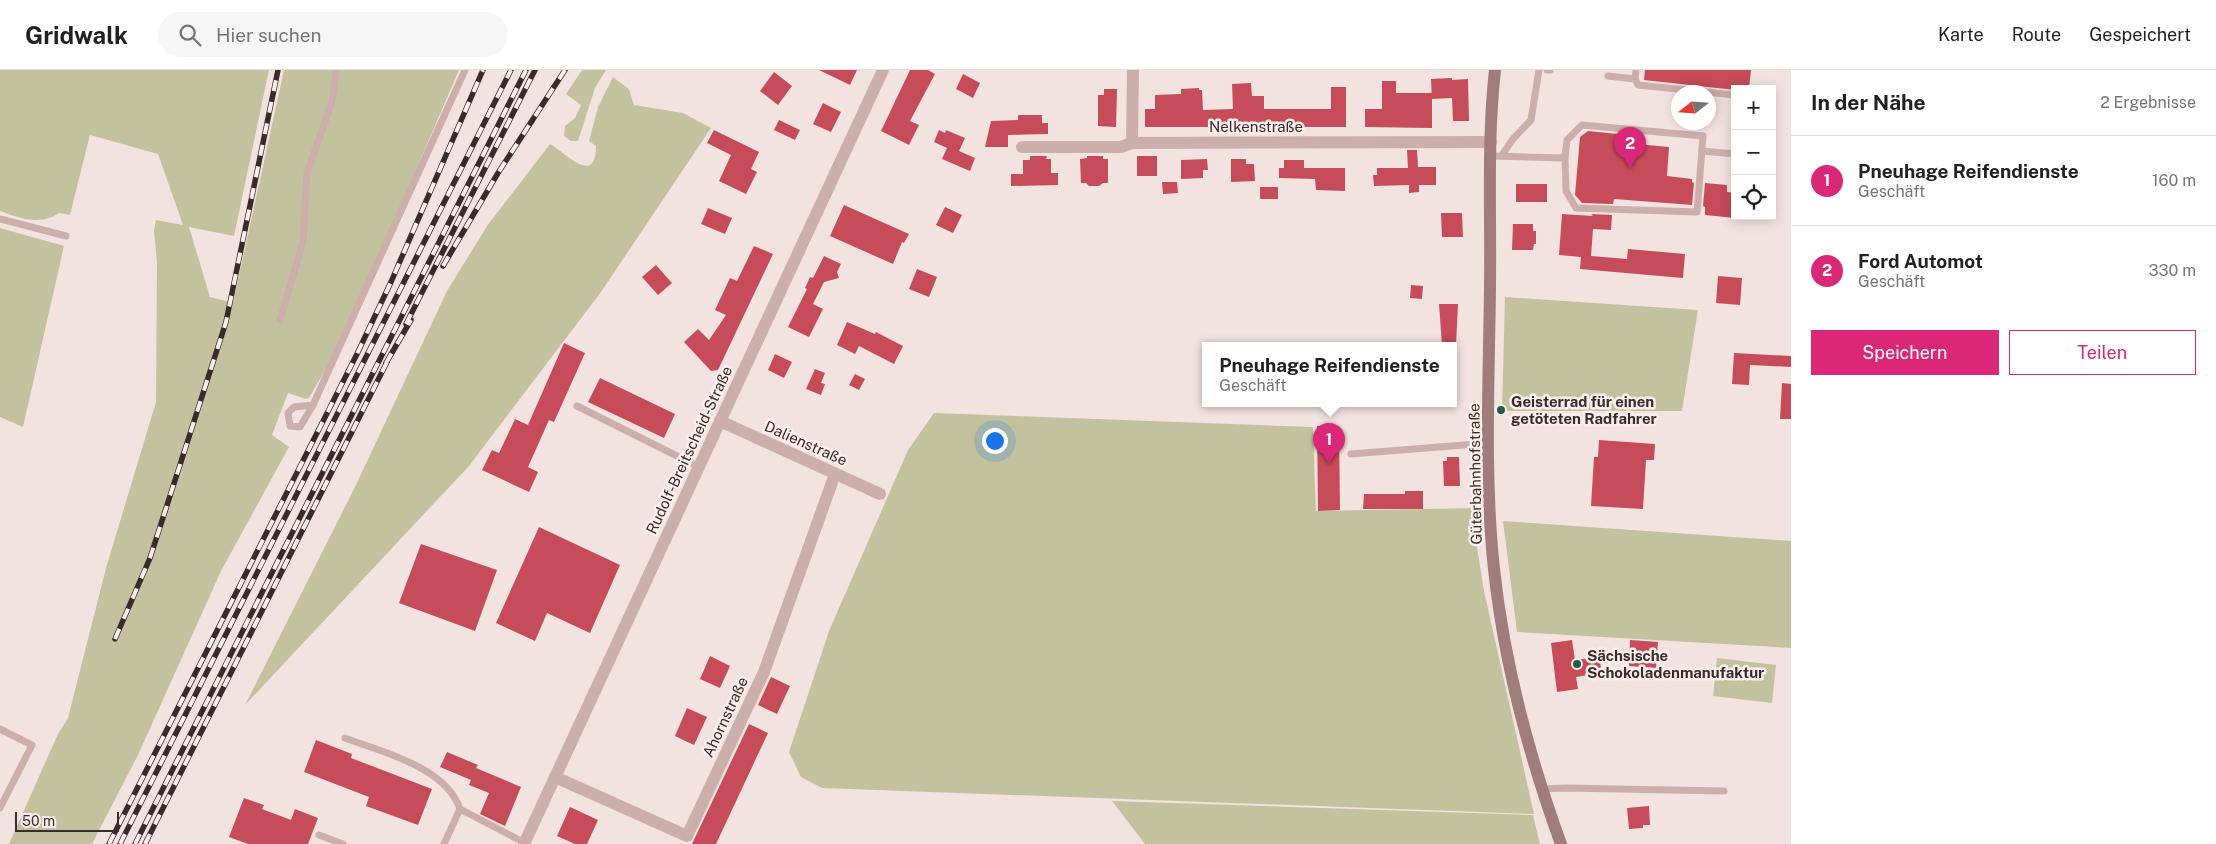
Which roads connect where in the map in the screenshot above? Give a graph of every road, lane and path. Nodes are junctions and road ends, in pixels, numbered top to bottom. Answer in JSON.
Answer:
{"nodes":[{"id":1,"x":336,"y":70,"type":"edge"},
{"id":2,"x":464,"y":70,"type":"edge"},
{"id":3,"x":883,"y":70,"type":"edge"},
{"id":4,"x":1133,"y":70,"type":"edge"},
{"id":5,"x":1491,"y":70,"type":"edge"},
{"id":6,"x":1496,"y":70,"type":"edge"},
{"id":7,"x":1539,"y":70,"type":"edge"},
{"id":8,"x":1636,"y":70,"type":"edge"},
{"id":9,"x":1608,"y":76,"type":"dead end"},
{"id":10,"x":1635,"y":79,"type":"junction"},
{"id":11,"x":1492,"y":94,"type":"junction"},
{"id":12,"x":1731,"y":95,"type":"edge"},
{"id":13,"x":1491,"y":142,"type":"junction"},
{"id":14,"x":1132,"y":143,"type":"junction"},
{"id":15,"x":1022,"y":146,"type":"dead end"},
{"id":16,"x":1702,"y":150,"type":"junction"},
{"id":17,"x":1731,"y":154,"type":"edge"},
{"id":18,"x":1496,"y":156,"type":"junction"},
{"id":19,"x":1565,"y":158,"type":"junction"},
{"id":20,"x":0,"y":219,"type":"edge"},
{"id":21,"x":66,"y":236,"type":"dead end"},
{"id":22,"x":280,"y":320,"type":"dead end"},
{"id":23,"x":312,"y":405,"type":"dead end"},
{"id":24,"x":576,"y":406,"type":"dead end"},
{"id":25,"x":720,"y":422,"type":"junction"},
{"id":26,"x":1489,"y":443,"type":"junction"},
{"id":27,"x":1351,"y":454,"type":"dead end"},
{"id":28,"x":699,"y":467,"type":"junction"},
{"id":29,"x":835,"y":474,"type":"junction"},
{"id":30,"x":880,"y":494,"type":"dead end"},
{"id":31,"x":0,"y":729,"type":"edge"},
{"id":32,"x":345,"y":738,"type":"dead end"},
{"id":33,"x":555,"y":777,"type":"junction"},
{"id":34,"x":1542,"y":789,"type":"junction"},
{"id":35,"x":1724,"y":791,"type":"dead end"},
{"id":36,"x":0,"y":808,"type":"edge"},
{"id":37,"x":460,"y":809,"type":"junction"},
{"id":38,"x":319,"y":835,"type":"dead end"},
{"id":39,"x":344,"y":844,"type":"edge"},
{"id":40,"x":444,"y":844,"type":"edge"},
{"id":41,"x":525,"y":844,"type":"edge"},
{"id":42,"x":1561,"y":844,"type":"edge"}],
"edges":[{"from":1,"to":22,"type":"lane"},
{"from":2,"to":23,"type":"lane"},
{"from":3,"to":25,"type":"street","name":"Rudolf-Breitscheid-Straße"},
{"from":4,"to":14,"type":"street"},
{"from":5,"to":11,"type":"main road","name":"Güterbahnhofstraße"},
{"from":6,"to":11,"type":"main road","name":"Güterbahnhofstraße"},
{"from":7,"to":18,"type":"lane"},
{"from":8,"to":10,"type":"lane"},
{"from":9,"to":10,"type":"lane"},
{"from":10,"to":12,"type":"lane"},
{"from":11,"to":13,"type":"main road","name":"Güterbahnhofstraße"},
{"from":13,"to":14,"type":"street","name":"Nelkenstraße"},
{"from":13,"to":18,"type":"main road","name":"Güterbahnhofstraße"},
{"from":14,"to":15,"type":"street","name":"Nelkenstraße"},
{"from":16,"to":17,"type":"lane"},
{"from":16,"to":19,"type":"lane"},
{"from":16,"to":19,"type":"lane"},
{"from":18,"to":19,"type":"lane"},
{"from":18,"to":26,"type":"main road","name":"Güterbahnhofstraße"},
{"from":20,"to":21,"type":"lane"},
{"from":24,"to":28,"type":"lane"},
{"from":25,"to":28,"type":"street","name":"Rudolf-Breitscheid-Straße"},
{"from":25,"to":29,"type":"street","name":"Dalienstraße"},
{"from":26,"to":27,"type":"lane"},
{"from":26,"to":34,"type":"main road","name":"Güterbahnhofstraße"},
{"from":28,"to":33,"type":"street","name":"Rudolf-Breitscheid-Straße"},
{"from":29,"to":30,"type":"street","name":"Dalienstraße"},
{"from":29,"to":33,"type":"street","name":"Ahornstraße"},
{"from":31,"to":36,"type":"lane"},
{"from":32,"to":37,"type":"lane"},
{"from":33,"to":41,"type":"street","name":"Rudolf-Breitscheid-Straße"},
{"from":34,"to":35,"type":"lane"},
{"from":34,"to":42,"type":"main road","name":"Güterbahnhofstraße"},
{"from":37,"to":40,"type":"lane"},
{"from":37,"to":41,"type":"lane"},
{"from":38,"to":39,"type":"lane"}]}
